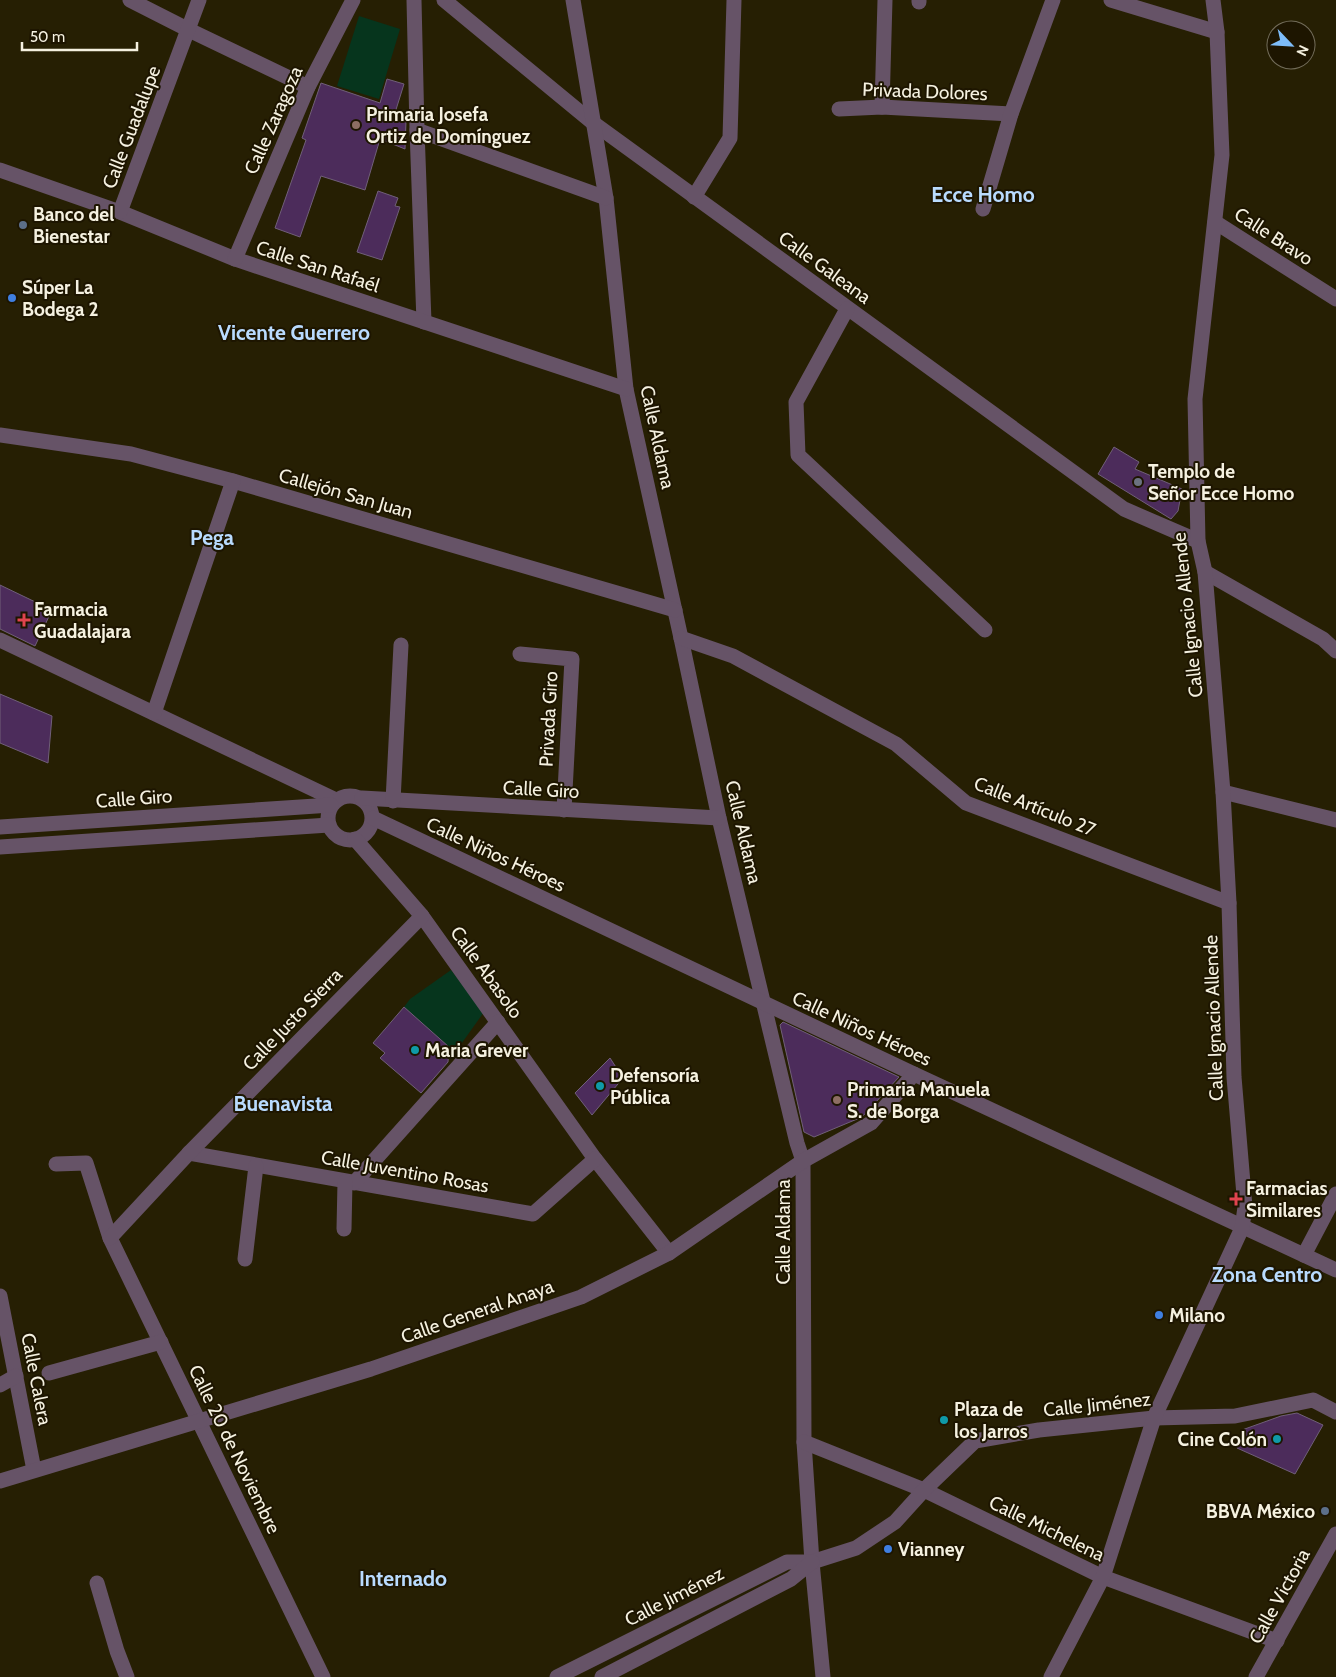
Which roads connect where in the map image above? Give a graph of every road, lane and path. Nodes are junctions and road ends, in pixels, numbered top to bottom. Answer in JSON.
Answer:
{"nodes":[{"id":1,"x":130,"y":0,"type":"edge"},
{"id":2,"x":199,"y":0,"type":"edge"},
{"id":3,"x":353,"y":0,"type":"edge"},
{"id":4,"x":414,"y":0,"type":"edge"},
{"id":5,"x":444,"y":0,"type":"edge"},
{"id":6,"x":572,"y":0,"type":"edge"},
{"id":7,"x":734,"y":0,"type":"edge"},
{"id":8,"x":885,"y":0,"type":"edge"},
{"id":9,"x":1053,"y":0,"type":"edge"},
{"id":10,"x":1112,"y":0,"type":"edge"},
{"id":11,"x":1213,"y":0,"type":"edge"},
{"id":12,"x":189,"y":30,"type":"junction"},
{"id":13,"x":1217,"y":32,"type":"junction"},
{"id":14,"x":308,"y":87,"type":"junction"},
{"id":15,"x":882,"y":107,"type":"junction"},
{"id":16,"x":839,"y":109,"type":"dead end"},
{"id":17,"x":1011,"y":114,"type":"junction"},
{"id":18,"x":592,"y":122,"type":"junction"},
{"id":19,"x":417,"y":130,"type":"junction"},
{"id":20,"x":0,"y":170,"type":"edge"},
{"id":21,"x":694,"y":197,"type":"junction"},
{"id":22,"x":606,"y":198,"type":"junction"},
{"id":23,"x":983,"y":209,"type":"dead end"},
{"id":24,"x":120,"y":212,"type":"junction"},
{"id":25,"x":1215,"y":222,"type":"junction"},
{"id":26,"x":235,"y":259,"type":"junction"},
{"id":27,"x":1336,"y":299,"type":"edge"},
{"id":28,"x":847,"y":308,"type":"junction"},
{"id":29,"x":424,"y":322,"type":"junction"},
{"id":30,"x":626,"y":389,"type":"junction"},
{"id":31,"x":0,"y":435,"type":"edge"},
{"id":32,"x":233,"y":481,"type":"junction"},
{"id":33,"x":1198,"y":541,"type":"junction"},
{"id":34,"x":1205,"y":572,"type":"junction"},
{"id":35,"x":675,"y":610,"type":"junction"},
{"id":36,"x":985,"y":630,"type":"dead end"},
{"id":37,"x":681,"y":638,"type":"junction"},
{"id":38,"x":0,"y":640,"type":"edge"},
{"id":39,"x":401,"y":645,"type":"dead end"},
{"id":40,"x":1336,"y":651,"type":"edge"},
{"id":41,"x":520,"y":654,"type":"dead end"},
{"id":42,"x":154,"y":713,"type":"junction"},
{"id":43,"x":1223,"y":792,"type":"junction"},
{"id":44,"x":362,"y":798,"type":"junction"},
{"id":45,"x":393,"y":801,"type":"junction"},
{"id":46,"x":334,"y":802,"type":"junction"},
{"id":47,"x":564,"y":810,"type":"junction"},
{"id":48,"x":373,"y":818,"type":"junction"},
{"id":49,"x":719,"y":818,"type":"junction"},
{"id":50,"x":1336,"y":820,"type":"edge"},
{"id":51,"x":329,"y":825,"type":"junction"},
{"id":52,"x":0,"y":827,"type":"edge"},
{"id":53,"x":356,"y":839,"type":"junction"},
{"id":54,"x":0,"y":847,"type":"edge"},
{"id":55,"x":1229,"y":903,"type":"junction"},
{"id":56,"x":422,"y":916,"type":"junction"},
{"id":57,"x":764,"y":1004,"type":"junction"},
{"id":58,"x":498,"y":1022,"type":"junction"},
{"id":59,"x":914,"y":1074,"type":"junction"},
{"id":60,"x":189,"y":1153,"type":"junction"},
{"id":61,"x":595,"y":1159,"type":"junction"},
{"id":62,"x":803,"y":1161,"type":"junction"},
{"id":63,"x":56,"y":1164,"type":"dead end"},
{"id":64,"x":256,"y":1166,"type":"junction"},
{"id":65,"x":350,"y":1183,"type":"junction"},
{"id":66,"x":1336,"y":1194,"type":"edge"},
{"id":67,"x":1242,"y":1228,"type":"junction"},
{"id":68,"x":344,"y":1229,"type":"dead end"},
{"id":69,"x":110,"y":1238,"type":"junction"},
{"id":70,"x":669,"y":1253,"type":"junction"},
{"id":71,"x":1304,"y":1255,"type":"junction"},
{"id":72,"x":246,"y":1259,"type":"dead end"},
{"id":73,"x":1336,"y":1270,"type":"edge"},
{"id":74,"x":0,"y":1296,"type":"edge"},
{"id":75,"x":161,"y":1342,"type":"junction"},
{"id":76,"x":49,"y":1372,"type":"dead end"},
{"id":77,"x":16,"y":1376,"type":"junction"},
{"id":78,"x":0,"y":1385,"type":"edge"},
{"id":79,"x":1336,"y":1412,"type":"edge"},
{"id":80,"x":1154,"y":1418,"type":"junction"},
{"id":81,"x":199,"y":1420,"type":"junction"},
{"id":82,"x":804,"y":1442,"type":"junction"},
{"id":83,"x":34,"y":1470,"type":"junction"},
{"id":84,"x":0,"y":1481,"type":"edge"},
{"id":85,"x":924,"y":1490,"type":"junction"},
{"id":86,"x":1336,"y":1534,"type":"edge"},
{"id":87,"x":812,"y":1562,"type":"junction"},
{"id":88,"x":1102,"y":1577,"type":"junction"},
{"id":89,"x":97,"y":1583,"type":"dead end"},
{"id":90,"x":1277,"y":1641,"type":"junction"},
{"id":91,"x":128,"y":1677,"type":"edge"},
{"id":92,"x":323,"y":1677,"type":"edge"},
{"id":93,"x":557,"y":1677,"type":"edge"},
{"id":94,"x":602,"y":1677,"type":"edge"},
{"id":95,"x":823,"y":1677,"type":"edge"},
{"id":96,"x":1051,"y":1677,"type":"edge"},
{"id":97,"x":1256,"y":1677,"type":"edge"}],
"edges":[{"from":1,"to":12,"type":"street"},
{"from":2,"to":12,"type":"street","name":"Calle Guadalupe"},
{"from":3,"to":14,"type":"street","name":"Calle Zaragoza"},
{"from":4,"to":19,"type":"street"},
{"from":5,"to":18,"type":"street","name":"Calle Galeana"},
{"from":6,"to":18,"type":"street","name":"Calle Aldama"},
{"from":7,"to":21,"type":"street"},
{"from":8,"to":15,"type":"street"},
{"from":9,"to":17,"type":"street"},
{"from":10,"to":13,"type":"street"},
{"from":11,"to":13,"type":"street","name":"Calle Ignacio Allende"},
{"from":12,"to":14,"type":"street"},
{"from":12,"to":24,"type":"street","name":"Calle Guadalupe"},
{"from":13,"to":25,"type":"street","name":"Calle Ignacio Allende"},
{"from":14,"to":26,"type":"street","name":"Calle Zaragoza"},
{"from":15,"to":16,"type":"street","name":"Privada Dolores"},
{"from":15,"to":17,"type":"street","name":"Privada Dolores"},
{"from":17,"to":23,"type":"street"},
{"from":18,"to":21,"type":"street","name":"Calle Galeana"},
{"from":18,"to":22,"type":"street","name":"Calle Aldama"},
{"from":19,"to":22,"type":"street"},
{"from":19,"to":29,"type":"street"},
{"from":20,"to":24,"type":"street","name":"Calle San Rafaél"},
{"from":21,"to":28,"type":"street","name":"Calle Galeana"},
{"from":22,"to":30,"type":"street","name":"Calle Aldama"},
{"from":24,"to":26,"type":"street","name":"Calle San Rafaél"},
{"from":25,"to":27,"type":"street","name":"Calle Bravo"},
{"from":25,"to":33,"type":"street","name":"Calle Ignacio Allende"},
{"from":26,"to":29,"type":"street","name":"Calle San Rafaél"},
{"from":28,"to":33,"type":"street","name":"Calle Galeana"},
{"from":28,"to":36,"type":"street"},
{"from":29,"to":30,"type":"street","name":"Calle San Rafaél"},
{"from":30,"to":35,"type":"street","name":"Calle Aldama"},
{"from":31,"to":32,"type":"street","name":"Callejón San Juan"},
{"from":32,"to":35,"type":"street","name":"Callejón San Juan"},
{"from":32,"to":42,"type":"street"},
{"from":33,"to":34,"type":"street","name":"Calle Ignacio Allende"},
{"from":34,"to":40,"type":"street"},
{"from":34,"to":43,"type":"street","name":"Calle Ignacio Allende"},
{"from":35,"to":37,"type":"street","name":"Calle Aldama"},
{"from":37,"to":49,"type":"street","name":"Calle Aldama"},
{"from":37,"to":55,"type":"street","name":"Calle Artículo 27"},
{"from":38,"to":42,"type":"street"},
{"from":39,"to":45,"type":"street"},
{"from":41,"to":47,"type":"street","name":"Privada Giro"},
{"from":42,"to":46,"type":"street"},
{"from":43,"to":50,"type":"street"},
{"from":43,"to":55,"type":"street","name":"Calle Ignacio Allende"},
{"from":44,"to":45,"type":"street","name":"Calle Giro"},
{"from":44,"to":46,"type":"street"},
{"from":44,"to":48,"type":"street"},
{"from":45,"to":47,"type":"street","name":"Calle Giro"},
{"from":46,"to":51,"type":"street"},
{"from":46,"to":52,"type":"street","name":"Calle Giro"},
{"from":47,"to":49,"type":"street","name":"Calle Giro"},
{"from":48,"to":53,"type":"street"},
{"from":48,"to":57,"type":"street","name":"Calle Niños Héroes"},
{"from":49,"to":57,"type":"street","name":"Calle Aldama"},
{"from":51,"to":53,"type":"street"},
{"from":51,"to":54,"type":"street"},
{"from":53,"to":56,"type":"street","name":"Calle Abasolo"},
{"from":55,"to":67,"type":"street","name":"Calle Ignacio Allende"},
{"from":56,"to":58,"type":"street","name":"Calle Abasolo"},
{"from":56,"to":60,"type":"street","name":"Calle Justo Sierra"},
{"from":57,"to":59,"type":"street","name":"Calle Niños Héroes"},
{"from":57,"to":62,"type":"street","name":"Calle Aldama"},
{"from":58,"to":61,"type":"street","name":"Calle Abasolo"},
{"from":58,"to":65,"type":"street"},
{"from":59,"to":62,"type":"street","name":"Calle General Anaya"},
{"from":59,"to":67,"type":"street","name":"Calle Niños Héroes"},
{"from":60,"to":64,"type":"street","name":"Calle Juventino Rosas"},
{"from":60,"to":69,"type":"street","name":"Calle Justo Sierra"},
{"from":61,"to":65,"type":"street","name":"Calle Juventino Rosas"},
{"from":61,"to":70,"type":"street","name":"Calle Abasolo"},
{"from":62,"to":70,"type":"street","name":"Calle General Anaya"},
{"from":62,"to":82,"type":"street","name":"Calle Aldama"},
{"from":63,"to":69,"type":"street","name":"Calle 20 de Noviembre"},
{"from":64,"to":65,"type":"street","name":"Calle Juventino Rosas"},
{"from":64,"to":72,"type":"street"},
{"from":65,"to":68,"type":"street"},
{"from":66,"to":71,"type":"street"},
{"from":67,"to":71,"type":"street","name":"Calle Niños Héroes"},
{"from":67,"to":80,"type":"street","name":"Calle Ignacio Allende"},
{"from":69,"to":75,"type":"street","name":"Calle 20 de Noviembre"},
{"from":70,"to":81,"type":"street","name":"Calle General Anaya"},
{"from":71,"to":73,"type":"street","name":"Calle Niños Héroes"},
{"from":74,"to":77,"type":"street","name":"Calle Calera"},
{"from":75,"to":76,"type":"street"},
{"from":75,"to":81,"type":"street","name":"Calle 20 de Noviembre"},
{"from":77,"to":78,"type":"street"},
{"from":77,"to":83,"type":"street","name":"Calle Calera"},
{"from":79,"to":80,"type":"street","name":"Calle Jiménez"},
{"from":80,"to":85,"type":"street","name":"Calle Jiménez"},
{"from":80,"to":88,"type":"street","name":"Calle Ignacio Allende"},
{"from":81,"to":83,"type":"street","name":"Calle General Anaya"},
{"from":81,"to":92,"type":"street","name":"Calle 20 de Noviembre"},
{"from":82,"to":85,"type":"street","name":"Calle Michelena"},
{"from":82,"to":87,"type":"street","name":"Calle Aldama"},
{"from":83,"to":84,"type":"street","name":"Calle General Anaya"},
{"from":85,"to":87,"type":"street","name":"Calle Jiménez"},
{"from":85,"to":88,"type":"street","name":"Calle Michelena"},
{"from":86,"to":90,"type":"street","name":"Calle Victoria"},
{"from":87,"to":93,"type":"street","name":"Calle Jiménez"},
{"from":87,"to":94,"type":"street","name":"Calle Jiménez"},
{"from":87,"to":95,"type":"street","name":"Calle Aldama"},
{"from":88,"to":90,"type":"street","name":"Calle Michelena"},
{"from":88,"to":96,"type":"street","name":"Calle Ignacio Allende"},
{"from":89,"to":91,"type":"street"},
{"from":90,"to":97,"type":"street","name":"Calle Victoria"}]}
